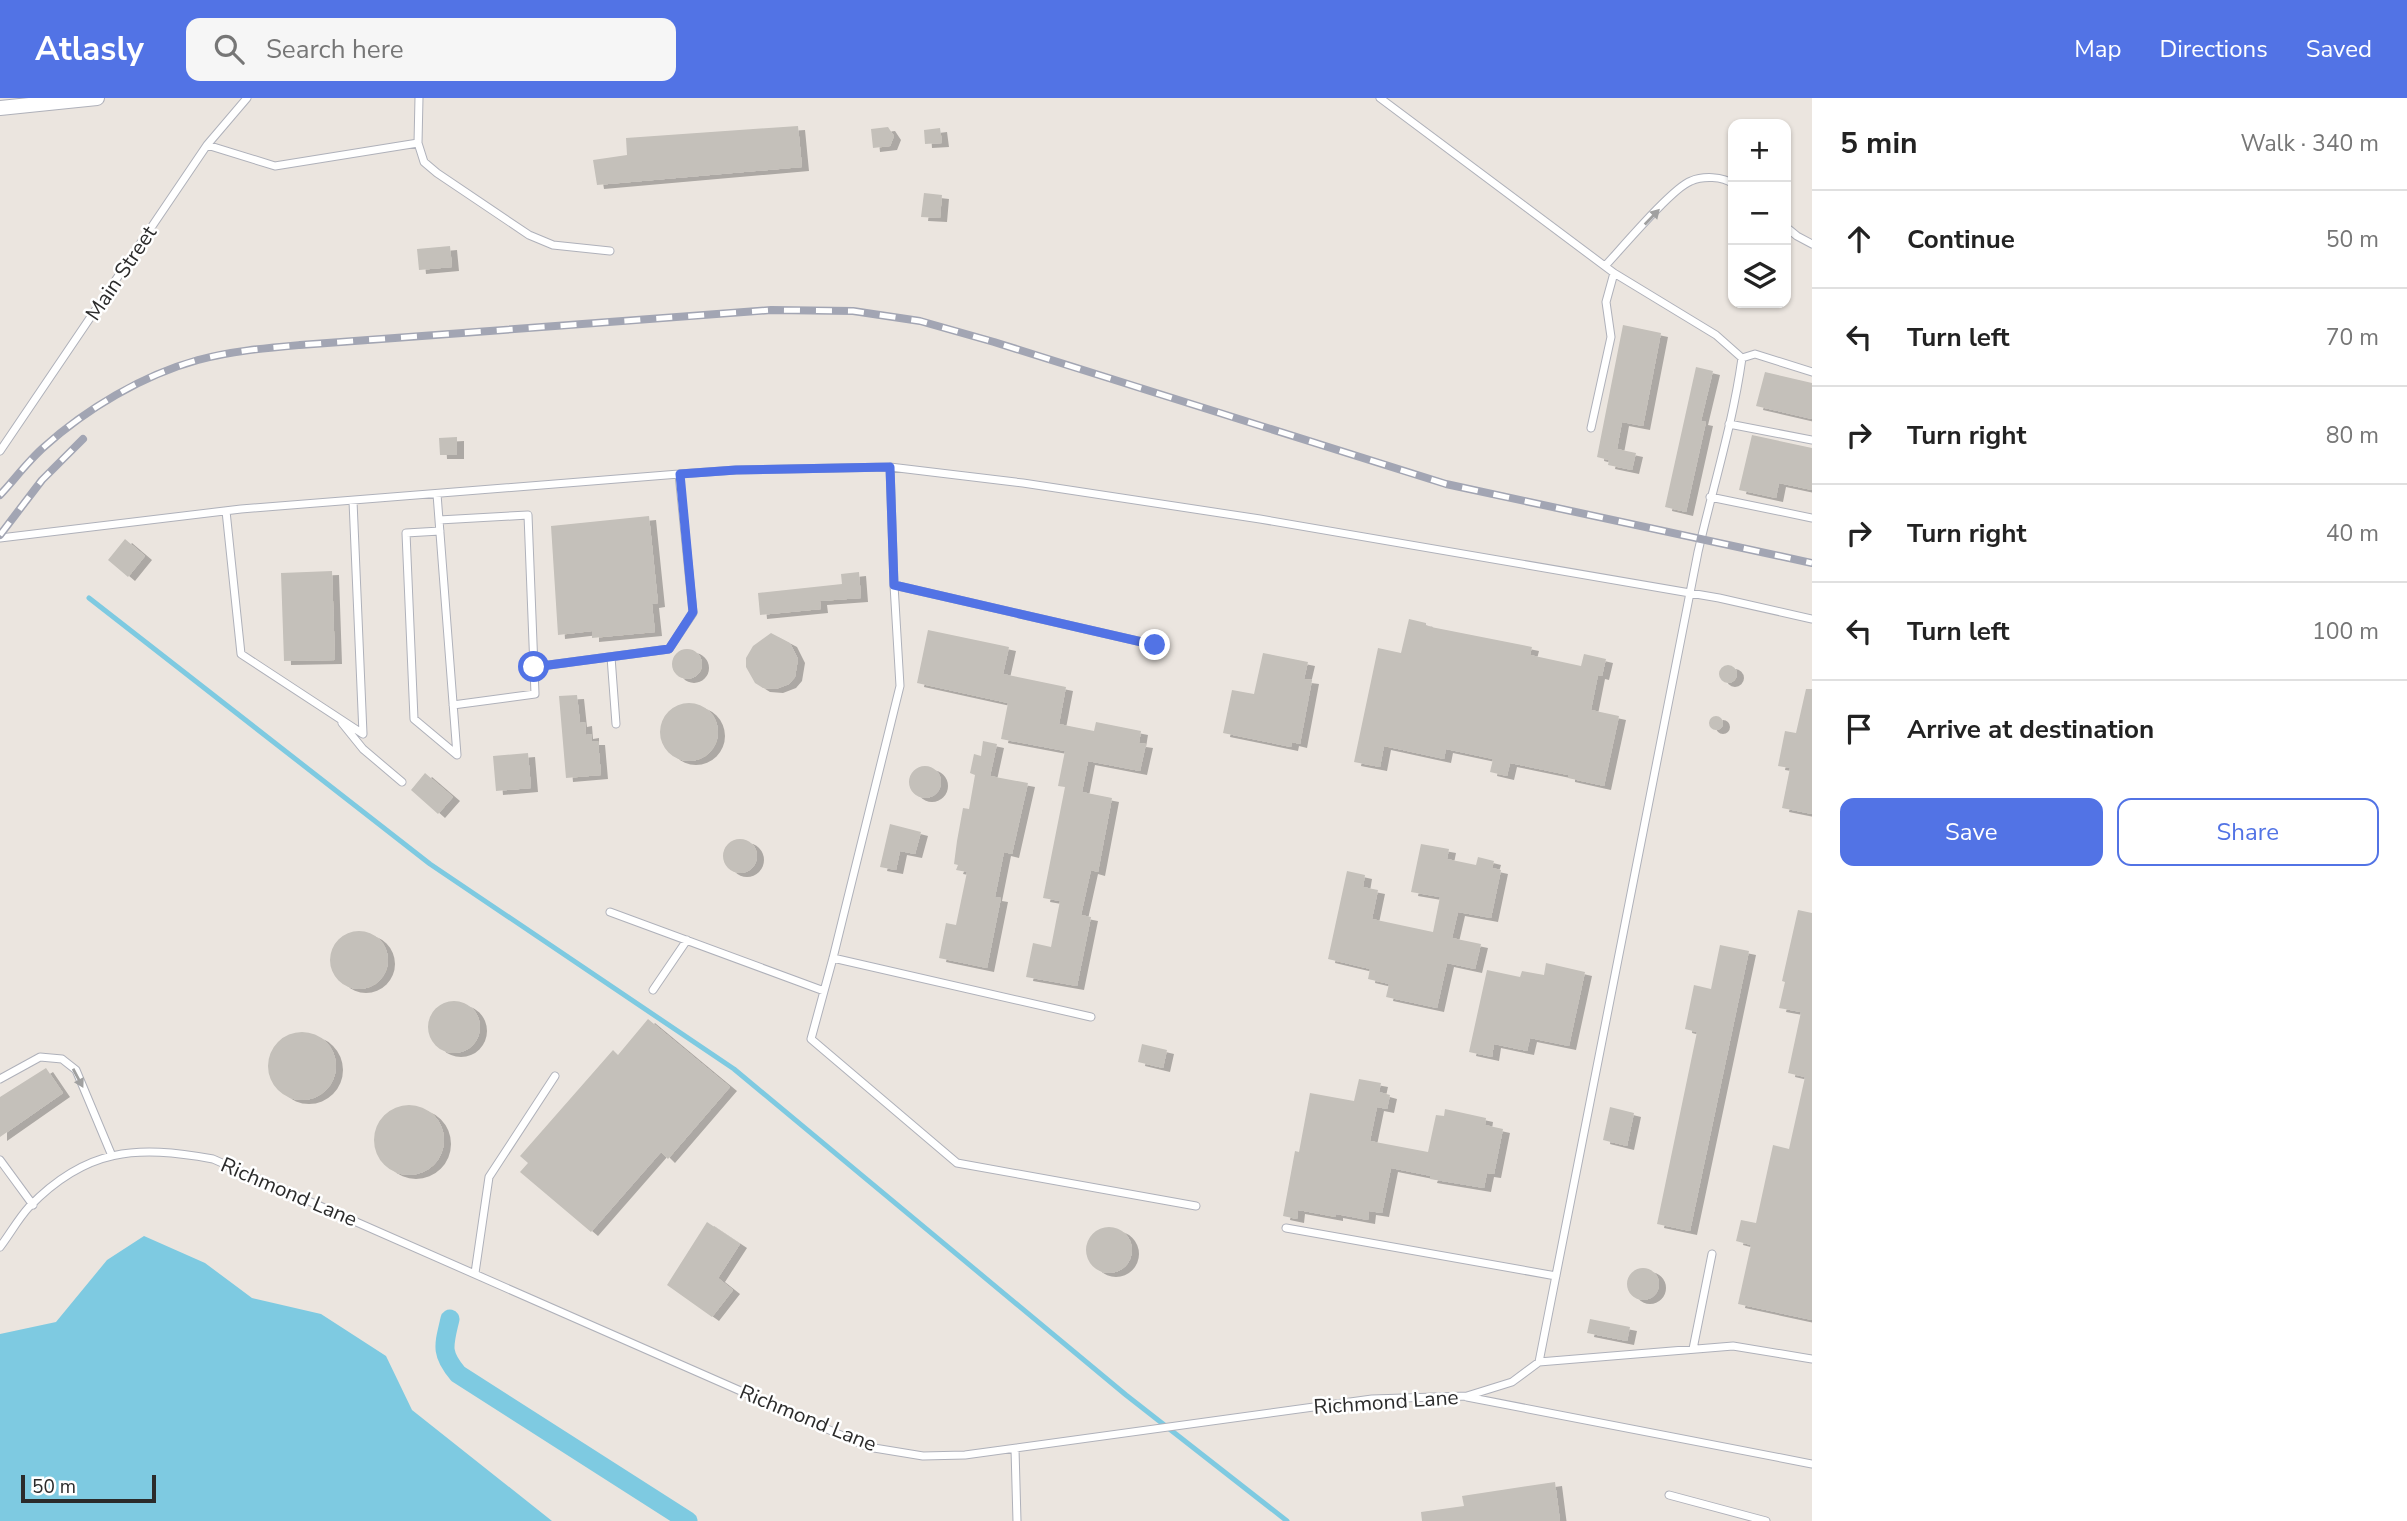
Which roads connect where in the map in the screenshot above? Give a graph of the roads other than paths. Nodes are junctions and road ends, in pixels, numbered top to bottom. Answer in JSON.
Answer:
{"nodes":[{"id":1,"x":97,"y":98,"type":"edge"},
{"id":2,"x":247,"y":98,"type":"edge"},
{"id":3,"x":419,"y":98,"type":"edge"},
{"id":4,"x":1380,"y":98,"type":"edge"},
{"id":5,"x":0,"y":108,"type":"edge"},
{"id":6,"x":418,"y":144,"type":"junction"},
{"id":7,"x":207,"y":145,"type":"junction"},
{"id":8,"x":1731,"y":182,"type":"edge"},
{"id":9,"x":1791,"y":230,"type":"edge"},
{"id":10,"x":1812,"y":244,"type":"edge"},
{"id":11,"x":610,"y":251,"type":"dead end"},
{"id":12,"x":1605,"y":266,"type":"junction"},
{"id":13,"x":1614,"y":273,"type":"junction"},
{"id":14,"x":1742,"y":358,"type":"junction"},
{"id":15,"x":1812,"y":372,"type":"edge"},
{"id":16,"x":1729,"y":424,"type":"junction"},
{"id":17,"x":1591,"y":428,"type":"dead end"},
{"id":18,"x":1812,"y":440,"type":"edge"},
{"id":19,"x":0,"y":451,"type":"edge"},
{"id":20,"x":890,"y":467,"type":"junction"},
{"id":21,"x":680,"y":474,"type":"junction"},
{"id":22,"x":437,"y":494,"type":"junction"},
{"id":23,"x":1710,"y":497,"type":"junction"},
{"id":24,"x":353,"y":500,"type":"junction"},
{"id":25,"x":226,"y":511,"type":"junction"},
{"id":26,"x":1812,"y":518,"type":"edge"},
{"id":27,"x":439,"y":520,"type":"junction"},
{"id":28,"x":440,"y":531,"type":"junction"},
{"id":29,"x":0,"y":538,"type":"edge"},
{"id":30,"x":894,"y":585,"type":"junction"},
{"id":31,"x":1689,"y":594,"type":"junction"},
{"id":32,"x":1812,"y":619,"type":"edge"},
{"id":33,"x":1155,"y":645,"type":"dead end"},
{"id":34,"x":611,"y":657,"type":"junction"},
{"id":35,"x":534,"y":667,"type":"junction"},
{"id":36,"x":453,"y":705,"type":"junction"},
{"id":37,"x":337,"y":718,"type":"junction"},
{"id":38,"x":616,"y":724,"type":"dead end"},
{"id":39,"x":402,"y":782,"type":"dead end"},
{"id":40,"x":610,"y":912,"type":"dead end"},
{"id":41,"x":687,"y":940,"type":"junction"},
{"id":42,"x":833,"y":958,"type":"junction"},
{"id":43,"x":653,"y":990,"type":"dead end"},
{"id":44,"x":824,"y":991,"type":"junction"},
{"id":45,"x":1091,"y":1017,"type":"dead end"},
{"id":46,"x":555,"y":1076,"type":"dead end"},
{"id":47,"x":0,"y":1079,"type":"edge"},
{"id":48,"x":112,"y":1156,"type":"junction"},
{"id":49,"x":0,"y":1160,"type":"edge"},
{"id":50,"x":33,"y":1205,"type":"junction"},
{"id":51,"x":1196,"y":1206,"type":"dead end"},
{"id":52,"x":1286,"y":1228,"type":"dead end"},
{"id":53,"x":0,"y":1247,"type":"edge"},
{"id":54,"x":1712,"y":1254,"type":"dead end"},
{"id":55,"x":475,"y":1273,"type":"junction"},
{"id":56,"x":1556,"y":1276,"type":"junction"},
{"id":57,"x":1693,"y":1349,"type":"junction"},
{"id":58,"x":1812,"y":1359,"type":"edge"},
{"id":59,"x":1539,"y":1362,"type":"junction"},
{"id":60,"x":1467,"y":1396,"type":"junction"},
{"id":61,"x":1018,"y":1448,"type":"junction"},
{"id":62,"x":1812,"y":1464,"type":"edge"},
{"id":63,"x":1669,"y":1495,"type":"dead end"},
{"id":64,"x":1017,"y":1521,"type":"edge"},
{"id":65,"x":1766,"y":1521,"type":"edge"}],
"edges":[{"from":1,"to":5,"type":"street"},
{"from":2,"to":7,"type":"lane","name":"Main Street"},
{"from":3,"to":6,"type":"lane"},
{"from":4,"to":12,"type":"lane"},
{"from":6,"to":7,"type":"lane"},
{"from":6,"to":11,"type":"lane"},
{"from":7,"to":19,"type":"lane","name":"Main Street"},
{"from":12,"to":8,"type":"lane","one_way":true},
{"from":9,"to":10,"type":"lane"},
{"from":12,"to":13,"type":"lane"},
{"from":13,"to":14,"type":"lane"},
{"from":13,"to":17,"type":"lane"},
{"from":14,"to":15,"type":"lane"},
{"from":14,"to":16,"type":"lane"},
{"from":16,"to":18,"type":"lane"},
{"from":16,"to":23,"type":"lane"},
{"from":20,"to":21,"type":"lane"},
{"from":20,"to":30,"type":"lane"},
{"from":20,"to":31,"type":"lane"},
{"from":21,"to":22,"type":"lane"},
{"from":21,"to":34,"type":"lane"},
{"from":22,"to":24,"type":"lane"},
{"from":22,"to":27,"type":"lane"},
{"from":23,"to":26,"type":"lane"},
{"from":23,"to":31,"type":"lane"},
{"from":24,"to":25,"type":"lane"},
{"from":24,"to":37,"type":"lane"},
{"from":25,"to":29,"type":"lane"},
{"from":25,"to":37,"type":"lane"},
{"from":27,"to":28,"type":"lane"},
{"from":27,"to":35,"type":"lane"},
{"from":28,"to":36,"type":"lane"},
{"from":28,"to":36,"type":"lane"},
{"from":30,"to":33,"type":"lane"},
{"from":30,"to":42,"type":"lane"},
{"from":31,"to":32,"type":"lane"},
{"from":31,"to":56,"type":"lane"},
{"from":34,"to":35,"type":"lane"},
{"from":34,"to":38,"type":"lane"},
{"from":35,"to":36,"type":"lane"},
{"from":37,"to":39,"type":"lane"},
{"from":40,"to":41,"type":"lane"},
{"from":41,"to":43,"type":"lane"},
{"from":41,"to":44,"type":"lane"},
{"from":42,"to":44,"type":"lane"},
{"from":42,"to":45,"type":"lane"},
{"from":44,"to":51,"type":"lane"},
{"from":46,"to":55,"type":"lane"},
{"from":47,"to":48,"type":"lane","one_way":true},
{"from":48,"to":50,"type":"lane","name":"Richmond Lane"},
{"from":48,"to":55,"type":"lane","name":"Richmond Lane"},
{"from":49,"to":50,"type":"lane"},
{"from":50,"to":53,"type":"lane","name":"Richmond Lane"},
{"from":52,"to":56,"type":"lane"},
{"from":54,"to":57,"type":"lane"},
{"from":55,"to":61,"type":"lane","name":"Richmond Lane"},
{"from":56,"to":59,"type":"lane"},
{"from":57,"to":58,"type":"lane"},
{"from":57,"to":59,"type":"lane"},
{"from":59,"to":60,"type":"lane","name":"Richmond Lane"},
{"from":60,"to":61,"type":"lane","name":"Richmond Lane"},
{"from":60,"to":62,"type":"lane"},
{"from":61,"to":64,"type":"lane"},
{"from":63,"to":65,"type":"lane"}]}
